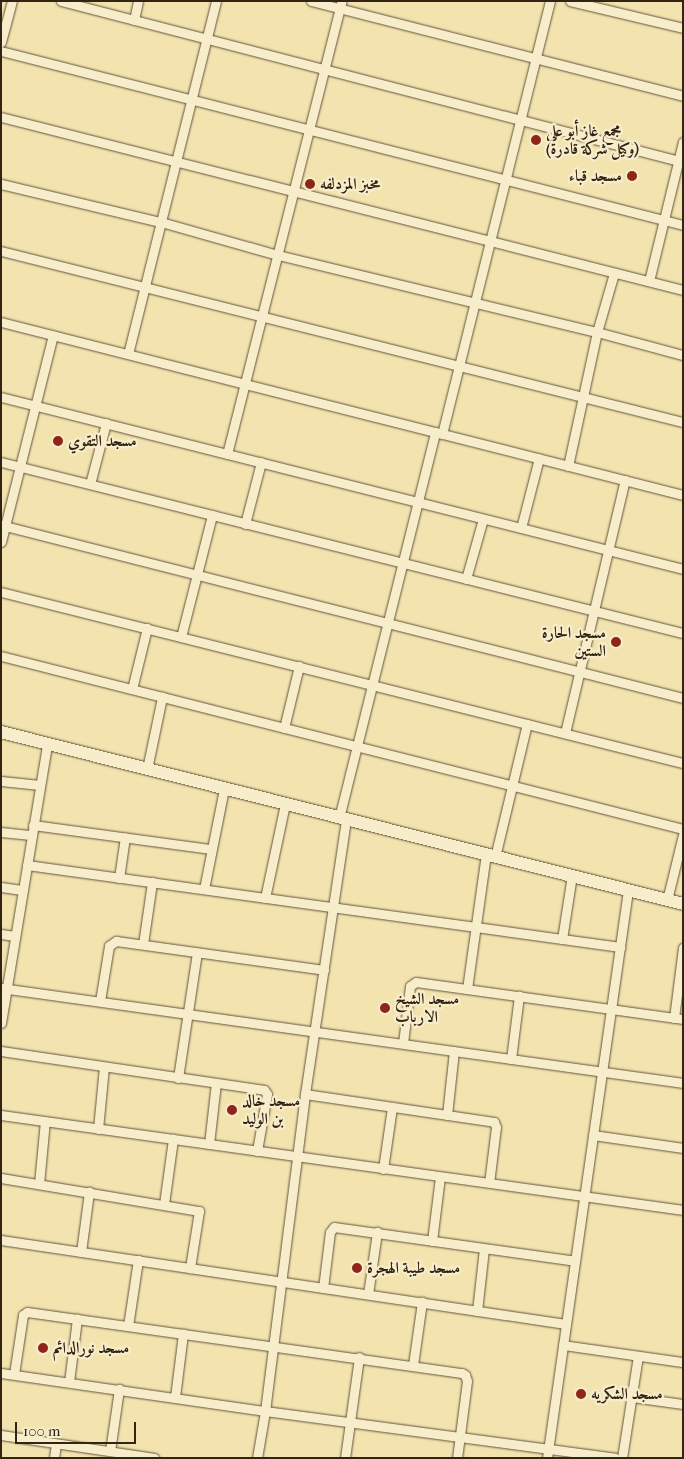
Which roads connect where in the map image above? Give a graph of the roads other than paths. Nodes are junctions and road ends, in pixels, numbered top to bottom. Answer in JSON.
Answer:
{"nodes":[{"id":1,"x":12,"y":1,"type":"edge"},
{"id":2,"x":61,"y":1,"type":"edge"},
{"id":3,"x":138,"y":1,"type":"edge"},
{"id":4,"x":216,"y":1,"type":"edge"},
{"id":5,"x":311,"y":1,"type":"edge"},
{"id":6,"x":550,"y":1,"type":"edge"},
{"id":7,"x":570,"y":1,"type":"edge"},
{"id":8,"x":341,"y":5,"type":"edge"},
{"id":9,"x":134,"y":20,"type":"junction"},
{"id":10,"x":683,"y":28,"type":"edge"},
{"id":11,"x":207,"y":39,"type":"junction"},
{"id":12,"x":1,"y":42,"type":"edge"},
{"id":13,"x":1,"y":51,"type":"edge"},
{"id":14,"x":536,"y":58,"type":"junction"},
{"id":15,"x":325,"y":70,"type":"junction"},
{"id":16,"x":683,"y":96,"type":"edge"},
{"id":17,"x":192,"y":100,"type":"junction"},
{"id":18,"x":1,"y":117,"type":"edge"},
{"id":19,"x":521,"y":119,"type":"junction"},
{"id":20,"x":310,"y":132,"type":"junction"},
{"id":21,"x":683,"y":142,"type":"edge"},
{"id":22,"x":176,"y":161,"type":"junction"},
{"id":23,"x":680,"y":161,"type":"edge"},
{"id":24,"x":505,"y":180,"type":"junction"},
{"id":25,"x":1,"y":184,"type":"edge"},
{"id":26,"x":293,"y":193,"type":"junction"},
{"id":27,"x":663,"y":220,"type":"junction"},
{"id":28,"x":161,"y":222,"type":"junction"},
{"id":29,"x":683,"y":225,"type":"edge"},
{"id":30,"x":490,"y":242,"type":"junction"},
{"id":31,"x":1,"y":251,"type":"edge"},
{"id":32,"x":278,"y":255,"type":"junction"},
{"id":33,"x":614,"y":273,"type":"junction"},
{"id":34,"x":649,"y":281,"type":"junction"},
{"id":35,"x":145,"y":287,"type":"junction"},
{"id":36,"x":683,"y":290,"type":"edge"},
{"id":37,"x":474,"y":303,"type":"junction"},
{"id":38,"x":262,"y":316,"type":"junction"},
{"id":39,"x":1,"y":322,"type":"edge"},
{"id":40,"x":597,"y":332,"type":"junction"},
{"id":41,"x":53,"y":335,"type":"junction"},
{"id":42,"x":128,"y":354,"type":"junction"},
{"id":43,"x":683,"y":355,"type":"edge"},
{"id":44,"x":459,"y":366,"type":"junction"},
{"id":45,"x":245,"y":384,"type":"junction"},
{"id":46,"x":1,"y":396,"type":"edge"},
{"id":47,"x":583,"y":397,"type":"junction"},
{"id":48,"x":36,"y":405,"type":"junction"},
{"id":49,"x":683,"y":422,"type":"edge"},
{"id":50,"x":106,"y":423,"type":"junction"},
{"id":51,"x":438,"y":433,"type":"junction"},
{"id":52,"x":227,"y":454,"type":"junction"},
{"id":53,"x":538,"y":458,"type":"junction"},
{"id":54,"x":1,"y":462,"type":"edge"},
{"id":55,"x":261,"y":462,"type":"junction"},
{"id":56,"x":568,"y":466,"type":"junction"},
{"id":57,"x":21,"y":467,"type":"junction"},
{"id":58,"x":625,"y":480,"type":"junction"},
{"id":59,"x":90,"y":484,"type":"junction"},
{"id":60,"x":683,"y":495,"type":"edge"},
{"id":61,"x":417,"y":502,"type":"junction"},
{"id":62,"x":212,"y":515,"type":"junction"},
{"id":63,"x":483,"y":518,"type":"junction"},
{"id":64,"x":245,"y":524,"type":"junction"},
{"id":65,"x":4,"y":526,"type":"edge"},
{"id":66,"x":521,"y":528,"type":"junction"},
{"id":67,"x":1,"y":542,"type":"edge"},
{"id":68,"x":608,"y":551,"type":"junction"},
{"id":69,"x":402,"y":563,"type":"junction"},
{"id":70,"x":683,"y":570,"type":"edge"},
{"id":71,"x":197,"y":574,"type":"junction"},
{"id":72,"x":466,"y":579,"type":"junction"},
{"id":73,"x":1,"y":592,"type":"edge"},
{"id":74,"x":594,"y":611,"type":"junction"},
{"id":75,"x":387,"y":623,"type":"junction"},
{"id":76,"x":147,"y":628,"type":"junction"},
{"id":77,"x":683,"y":633,"type":"edge"},
{"id":78,"x":181,"y":637,"type":"junction"},
{"id":79,"x":1,"y":656,"type":"edge"},
{"id":80,"x":299,"y":666,"type":"junction"},
{"id":81,"x":580,"y":672,"type":"junction"},
{"id":82,"x":371,"y":684,"type":"junction"},
{"id":83,"x":132,"y":689,"type":"junction"},
{"id":84,"x":162,"y":697,"type":"junction"},
{"id":85,"x":683,"y":698,"type":"edge"},
{"id":86,"x":527,"y":724,"type":"junction"},
{"id":87,"x":284,"y":728,"type":"junction"},
{"id":88,"x":1,"y":732,"type":"edge"},
{"id":89,"x":565,"y":733,"type":"junction"},
{"id":90,"x":47,"y":744,"type":"junction"},
{"id":91,"x":356,"y":746,"type":"junction"},
{"id":92,"x":683,"y":762,"type":"edge"},
{"id":93,"x":147,"y":769,"type":"junction"},
{"id":94,"x":1,"y":781,"type":"edge"},
{"id":95,"x":40,"y":785,"type":"junction"},
{"id":96,"x":512,"y":785,"type":"junction"},
{"id":97,"x":224,"y":789,"type":"junction"},
{"id":98,"x":285,"y":804,"type":"junction"},
{"id":99,"x":343,"y":818,"type":"junction"},
{"id":100,"x":33,"y":824,"type":"junction"},
{"id":101,"x":683,"y":829,"type":"edge"},
{"id":102,"x":1,"y":832,"type":"edge"},
{"id":103,"x":683,"y":835,"type":"edge"},
{"id":104,"x":31,"y":836,"type":"junction"},
{"id":105,"x":125,"y":837,"type":"junction"},
{"id":106,"x":212,"y":849,"type":"junction"},
{"id":107,"x":491,"y":855,"type":"junction"},
{"id":108,"x":27,"y":865,"type":"junction"},
{"id":109,"x":572,"y":876,"type":"junction"},
{"id":110,"x":120,"y":878,"type":"junction"},
{"id":111,"x":152,"y":882,"type":"junction"},
{"id":112,"x":1,"y":887,"type":"edge"},
{"id":113,"x":22,"y":890,"type":"junction"},
{"id":114,"x":204,"y":890,"type":"junction"},
{"id":115,"x":628,"y":890,"type":"junction"},
{"id":116,"x":265,"y":898,"type":"junction"},
{"id":117,"x":666,"y":900,"type":"junction"},
{"id":118,"x":683,"y":904,"type":"edge"},
{"id":119,"x":333,"y":907,"type":"junction"},
{"id":120,"x":476,"y":927,"type":"junction"},
{"id":121,"x":1,"y":934,"type":"edge"},
{"id":122,"x":15,"y":936,"type":"junction"},
{"id":123,"x":562,"y":939,"type":"junction"},
{"id":124,"x":143,"y":944,"type":"junction"},
{"id":125,"x":620,"y":947,"type":"junction"},
{"id":126,"x":683,"y":948,"type":"edge"},
{"id":127,"x":197,"y":952,"type":"junction"},
{"id":128,"x":324,"y":970,"type":"junction"},
{"id":129,"x":4,"y":988,"type":"edge"},
{"id":130,"x":467,"y":989,"type":"junction"},
{"id":131,"x":519,"y":996,"type":"junction"},
{"id":132,"x":100,"y":1001,"type":"junction"},
{"id":133,"x":611,"y":1009,"type":"junction"},
{"id":134,"x":187,"y":1015,"type":"junction"},
{"id":135,"x":678,"y":1019,"type":"edge"},
{"id":136,"x":1,"y":1023,"type":"edge"},
{"id":137,"x":314,"y":1033,"type":"junction"},
{"id":138,"x":403,"y":1043,"type":"junction"},
{"id":139,"x":1,"y":1051,"type":"edge"},
{"id":140,"x":454,"y":1051,"type":"junction"},
{"id":141,"x":511,"y":1059,"type":"junction"},
{"id":142,"x":104,"y":1067,"type":"junction"},
{"id":143,"x":602,"y":1072,"type":"junction"},
{"id":144,"x":178,"y":1078,"type":"junction"},
{"id":145,"x":683,"y":1083,"type":"edge"},
{"id":146,"x":216,"y":1084,"type":"junction"},
{"id":147,"x":305,"y":1094,"type":"junction"},
{"id":148,"x":392,"y":1107,"type":"junction"},
{"id":149,"x":1,"y":1115,"type":"edge"},
{"id":150,"x":447,"y":1115,"type":"junction"},
{"id":151,"x":45,"y":1121,"type":"junction"},
{"id":152,"x":98,"y":1129,"type":"junction"},
{"id":153,"x":593,"y":1135,"type":"junction"},
{"id":154,"x":173,"y":1139,"type":"junction"},
{"id":155,"x":209,"y":1144,"type":"junction"},
{"id":156,"x":683,"y":1148,"type":"edge"},
{"id":157,"x":257,"y":1151,"type":"junction"},
{"id":158,"x":298,"y":1157,"type":"junction"},
{"id":159,"x":383,"y":1168,"type":"junction"},
{"id":160,"x":440,"y":1177,"type":"junction"},
{"id":161,"x":1,"y":1178,"type":"edge"},
{"id":162,"x":489,"y":1183,"type":"junction"},
{"id":163,"x":39,"y":1184,"type":"junction"},
{"id":164,"x":89,"y":1192,"type":"junction"},
{"id":165,"x":584,"y":1197,"type":"junction"},
{"id":166,"x":164,"y":1204,"type":"junction"},
{"id":167,"x":683,"y":1210,"type":"edge"},
{"id":168,"x":377,"y":1232,"type":"junction"},
{"id":169,"x":1,"y":1240,"type":"edge"},
{"id":170,"x":432,"y":1241,"type":"junction"},
{"id":171,"x":484,"y":1249,"type":"junction"},
{"id":172,"x":82,"y":1252,"type":"junction"},
{"id":173,"x":138,"y":1260,"type":"junction"},
{"id":174,"x":575,"y":1261,"type":"junction"},
{"id":175,"x":190,"y":1268,"type":"junction"},
{"id":176,"x":280,"y":1281,"type":"junction"},
{"id":177,"x":323,"y":1288,"type":"junction"},
{"id":178,"x":368,"y":1294,"type":"junction"},
{"id":179,"x":422,"y":1302,"type":"junction"},
{"id":180,"x":477,"y":1311,"type":"junction"},
{"id":181,"x":77,"y":1319,"type":"junction"},
{"id":182,"x":566,"y":1324,"type":"junction"},
{"id":183,"x":128,"y":1326,"type":"junction"},
{"id":184,"x":183,"y":1334,"type":"junction"},
{"id":185,"x":563,"y":1345,"type":"junction"},
{"id":186,"x":273,"y":1346,"type":"junction"},
{"id":187,"x":638,"y":1356,"type":"junction"},
{"id":188,"x":359,"y":1358,"type":"junction"},
{"id":189,"x":683,"y":1362,"type":"edge"},
{"id":190,"x":412,"y":1365,"type":"junction"},
{"id":191,"x":1,"y":1373,"type":"edge"},
{"id":192,"x":14,"y":1374,"type":"junction"},
{"id":193,"x":69,"y":1382,"type":"junction"},
{"id":194,"x":119,"y":1389,"type":"junction"},
{"id":195,"x":632,"y":1396,"type":"junction"},
{"id":196,"x":175,"y":1397,"type":"junction"},
{"id":197,"x":683,"y":1404,"type":"edge"},
{"id":198,"x":265,"y":1411,"type":"junction"},
{"id":199,"x":350,"y":1421,"type":"junction"},
{"id":200,"x":1,"y":1436,"type":"edge"},
{"id":201,"x":460,"y":1436,"type":"junction"},
{"id":202,"x":56,"y":1444,"type":"junction"},
{"id":203,"x":110,"y":1451,"type":"junction"},
{"id":204,"x":548,"y":1453,"type":"edge"},
{"id":205,"x":54,"y":1458,"type":"edge"},
{"id":206,"x":154,"y":1458,"type":"edge"},
{"id":207,"x":257,"y":1458,"type":"edge"},
{"id":208,"x":345,"y":1458,"type":"edge"},
{"id":209,"x":458,"y":1458,"type":"edge"},
{"id":210,"x":616,"y":1458,"type":"edge"},
{"id":211,"x":622,"y":1458,"type":"edge"}],
"edges":[{"from":1,"to":12,"type":"street"},
{"from":2,"to":9,"type":"street"},
{"from":3,"to":9,"type":"street"},
{"from":4,"to":11,"type":"street"},
{"from":5,"to":8,"type":"street"},
{"from":6,"to":14,"type":"street"},
{"from":7,"to":10,"type":"street"},
{"from":8,"to":14,"type":"street"},
{"from":8,"to":15,"type":"street"},
{"from":9,"to":11,"type":"street"},
{"from":11,"to":15,"type":"street"},
{"from":11,"to":17,"type":"street"},
{"from":13,"to":17,"type":"street"},
{"from":14,"to":16,"type":"street"},
{"from":14,"to":19,"type":"street"},
{"from":15,"to":19,"type":"street"},
{"from":15,"to":20,"type":"street"},
{"from":17,"to":20,"type":"street"},
{"from":17,"to":22,"type":"street"},
{"from":18,"to":22,"type":"street"},
{"from":19,"to":23,"type":"street"},
{"from":19,"to":24,"type":"street"},
{"from":20,"to":24,"type":"street"},
{"from":20,"to":26,"type":"street"},
{"from":21,"to":23,"type":"street"},
{"from":22,"to":26,"type":"street"},
{"from":22,"to":28,"type":"street"},
{"from":23,"to":27,"type":"street"},
{"from":24,"to":27,"type":"street"},
{"from":24,"to":30,"type":"street"},
{"from":25,"to":28,"type":"street"},
{"from":26,"to":30,"type":"street"},
{"from":26,"to":32,"type":"street"},
{"from":27,"to":29,"type":"street"},
{"from":27,"to":34,"type":"street"},
{"from":28,"to":32,"type":"street"},
{"from":28,"to":35,"type":"street"},
{"from":30,"to":33,"type":"street"},
{"from":30,"to":37,"type":"street"},
{"from":31,"to":35,"type":"street"},
{"from":32,"to":37,"type":"street"},
{"from":32,"to":38,"type":"street"},
{"from":33,"to":34,"type":"street"},
{"from":33,"to":40,"type":"street"},
{"from":34,"to":36,"type":"street"},
{"from":35,"to":38,"type":"street"},
{"from":35,"to":42,"type":"street"},
{"from":37,"to":40,"type":"street"},
{"from":37,"to":44,"type":"street"},
{"from":38,"to":44,"type":"street"},
{"from":38,"to":45,"type":"street"},
{"from":39,"to":41,"type":"street"},
{"from":40,"to":43,"type":"street"},
{"from":40,"to":47,"type":"street"},
{"from":41,"to":42,"type":"street"},
{"from":41,"to":48,"type":"street"},
{"from":42,"to":45,"type":"street"},
{"from":44,"to":47,"type":"street"},
{"from":44,"to":51,"type":"street"},
{"from":45,"to":51,"type":"street"},
{"from":45,"to":52,"type":"street"},
{"from":46,"to":48,"type":"street"},
{"from":47,"to":49,"type":"street"},
{"from":47,"to":56,"type":"street"},
{"from":48,"to":50,"type":"street"},
{"from":48,"to":57,"type":"street"},
{"from":50,"to":52,"type":"street"},
{"from":50,"to":59,"type":"street"},
{"from":51,"to":53,"type":"street"},
{"from":51,"to":61,"type":"street"},
{"from":52,"to":55,"type":"street"},
{"from":53,"to":56,"type":"street"},
{"from":53,"to":66,"type":"street"},
{"from":54,"to":57,"type":"street"},
{"from":55,"to":61,"type":"street"},
{"from":55,"to":64,"type":"street"},
{"from":56,"to":58,"type":"street"},
{"from":57,"to":59,"type":"street"},
{"from":57,"to":65,"type":"street"},
{"from":58,"to":60,"type":"street"},
{"from":58,"to":68,"type":"street"},
{"from":59,"to":62,"type":"street"},
{"from":61,"to":63,"type":"street"},
{"from":61,"to":69,"type":"street"},
{"from":62,"to":64,"type":"street"},
{"from":62,"to":71,"type":"street"},
{"from":63,"to":66,"type":"street"},
{"from":63,"to":72,"type":"street"},
{"from":64,"to":69,"type":"street"},
{"from":65,"to":67,"type":"street"},
{"from":65,"to":71,"type":"street"},
{"from":66,"to":68,"type":"street"},
{"from":68,"to":70,"type":"street"},
{"from":68,"to":74,"type":"street"},
{"from":69,"to":72,"type":"street"},
{"from":69,"to":75,"type":"street"},
{"from":71,"to":75,"type":"street"},
{"from":71,"to":78,"type":"street"},
{"from":72,"to":74,"type":"street"},
{"from":73,"to":76,"type":"street"},
{"from":74,"to":77,"type":"street"},
{"from":74,"to":81,"type":"street"},
{"from":75,"to":81,"type":"street"},
{"from":75,"to":82,"type":"street"},
{"from":76,"to":78,"type":"street"},
{"from":76,"to":83,"type":"street"},
{"from":78,"to":80,"type":"street"},
{"from":79,"to":83,"type":"street"},
{"from":80,"to":82,"type":"street"},
{"from":80,"to":87,"type":"street"},
{"from":81,"to":85,"type":"street"},
{"from":81,"to":89,"type":"street"},
{"from":82,"to":86,"type":"street"},
{"from":82,"to":91,"type":"street"},
{"from":83,"to":84,"type":"street"},
{"from":84,"to":87,"type":"street"},
{"from":84,"to":93,"type":"street"},
{"from":86,"to":89,"type":"street"},
{"from":86,"to":96,"type":"street"},
{"from":87,"to":91,"type":"street"},
{"from":88,"to":90,"type":"street"},
{"from":89,"to":92,"type":"street"},
{"from":90,"to":93,"type":"street"},
{"from":90,"to":95,"type":"street"},
{"from":91,"to":96,"type":"street"},
{"from":91,"to":99,"type":"street"},
{"from":93,"to":97,"type":"street"},
{"from":94,"to":95,"type":"street"},
{"from":95,"to":100,"type":"street"},
{"from":96,"to":101,"type":"street"},
{"from":96,"to":107,"type":"street"},
{"from":97,"to":98,"type":"street"},
{"from":97,"to":106,"type":"street"},
{"from":98,"to":99,"type":"street"},
{"from":98,"to":116,"type":"street"},
{"from":99,"to":107,"type":"street"},
{"from":99,"to":119,"type":"street"},
{"from":100,"to":104,"type":"street"},
{"from":100,"to":105,"type":"street"},
{"from":102,"to":104,"type":"street"},
{"from":103,"to":117,"type":"street"},
{"from":104,"to":108,"type":"street"},
{"from":105,"to":106,"type":"street"},
{"from":105,"to":110,"type":"street"},
{"from":106,"to":114,"type":"street"},
{"from":107,"to":109,"type":"street"},
{"from":107,"to":120,"type":"street"},
{"from":108,"to":110,"type":"street"},
{"from":108,"to":113,"type":"street"},
{"from":109,"to":115,"type":"street"},
{"from":109,"to":123,"type":"street"},
{"from":110,"to":111,"type":"street"},
{"from":111,"to":114,"type":"street"},
{"from":111,"to":124,"type":"street"},
{"from":112,"to":113,"type":"street"},
{"from":113,"to":122,"type":"street"},
{"from":114,"to":116,"type":"street"},
{"from":115,"to":117,"type":"street"},
{"from":115,"to":125,"type":"street"},
{"from":116,"to":119,"type":"street"},
{"from":117,"to":118,"type":"street"},
{"from":119,"to":120,"type":"street"},
{"from":119,"to":128,"type":"street"},
{"from":120,"to":123,"type":"street"},
{"from":120,"to":130,"type":"street"},
{"from":121,"to":122,"type":"street"},
{"from":122,"to":129,"type":"street"},
{"from":123,"to":125,"type":"street"},
{"from":124,"to":127,"type":"street"},
{"from":124,"to":132,"type":"street"},
{"from":125,"to":133,"type":"street"},
{"from":126,"to":135,"type":"street"},
{"from":127,"to":128,"type":"street"},
{"from":127,"to":134,"type":"street"},
{"from":128,"to":137,"type":"street"},
{"from":129,"to":132,"type":"street"},
{"from":129,"to":136,"type":"street"},
{"from":130,"to":131,"type":"street"},
{"from":130,"to":138,"type":"street"},
{"from":131,"to":133,"type":"street"},
{"from":131,"to":141,"type":"street"},
{"from":132,"to":134,"type":"street"},
{"from":133,"to":135,"type":"street"},
{"from":133,"to":143,"type":"street"},
{"from":134,"to":137,"type":"street"},
{"from":134,"to":144,"type":"street"},
{"from":137,"to":138,"type":"street"},
{"from":137,"to":147,"type":"street"},
{"from":138,"to":140,"type":"street"},
{"from":139,"to":142,"type":"street"},
{"from":140,"to":141,"type":"street"},
{"from":140,"to":150,"type":"street"},
{"from":141,"to":143,"type":"street"},
{"from":142,"to":144,"type":"street"},
{"from":142,"to":152,"type":"street"},
{"from":143,"to":145,"type":"street"},
{"from":143,"to":153,"type":"street"},
{"from":144,"to":146,"type":"street"},
{"from":146,"to":155,"type":"street"},
{"from":146,"to":157,"type":"street"},
{"from":147,"to":148,"type":"street"},
{"from":147,"to":158,"type":"street"},
{"from":148,"to":150,"type":"street"},
{"from":148,"to":159,"type":"street"},
{"from":149,"to":151,"type":"street"},
{"from":150,"to":162,"type":"street"},
{"from":151,"to":152,"type":"street"},
{"from":151,"to":163,"type":"street"},
{"from":152,"to":154,"type":"street"},
{"from":153,"to":156,"type":"street"},
{"from":153,"to":165,"type":"street"},
{"from":154,"to":155,"type":"street"},
{"from":154,"to":166,"type":"street"},
{"from":155,"to":157,"type":"street"},
{"from":157,"to":158,"type":"street"},
{"from":158,"to":159,"type":"street"},
{"from":158,"to":176,"type":"street"},
{"from":159,"to":160,"type":"street"},
{"from":160,"to":162,"type":"street"},
{"from":160,"to":170,"type":"street"},
{"from":161,"to":163,"type":"street"},
{"from":162,"to":165,"type":"street"},
{"from":163,"to":164,"type":"street"},
{"from":164,"to":166,"type":"street"},
{"from":164,"to":172,"type":"street"},
{"from":165,"to":167,"type":"street"},
{"from":165,"to":174,"type":"street"},
{"from":166,"to":175,"type":"street"},
{"from":168,"to":170,"type":"street"},
{"from":168,"to":177,"type":"street"},
{"from":168,"to":178,"type":"street"},
{"from":169,"to":172,"type":"street"},
{"from":170,"to":171,"type":"street"},
{"from":171,"to":174,"type":"street"},
{"from":171,"to":180,"type":"street"},
{"from":172,"to":173,"type":"street"},
{"from":173,"to":175,"type":"street"},
{"from":173,"to":183,"type":"street"},
{"from":174,"to":182,"type":"street"},
{"from":175,"to":176,"type":"street"},
{"from":176,"to":177,"type":"street"},
{"from":176,"to":186,"type":"street"},
{"from":177,"to":178,"type":"street"},
{"from":178,"to":179,"type":"street"},
{"from":179,"to":180,"type":"street"},
{"from":179,"to":190,"type":"street"},
{"from":180,"to":182,"type":"street"},
{"from":181,"to":183,"type":"street"},
{"from":181,"to":192,"type":"street"},
{"from":181,"to":193,"type":"street"},
{"from":182,"to":185,"type":"street"},
{"from":183,"to":184,"type":"street"},
{"from":184,"to":186,"type":"street"},
{"from":184,"to":196,"type":"street"},
{"from":185,"to":187,"type":"street"},
{"from":185,"to":204,"type":"street"},
{"from":186,"to":188,"type":"street"},
{"from":186,"to":198,"type":"street"},
{"from":187,"to":189,"type":"street"},
{"from":187,"to":195,"type":"street"},
{"from":188,"to":190,"type":"street"},
{"from":188,"to":199,"type":"street"},
{"from":190,"to":201,"type":"street"},
{"from":191,"to":192,"type":"street"},
{"from":192,"to":193,"type":"street"},
{"from":193,"to":194,"type":"street"},
{"from":194,"to":196,"type":"street"},
{"from":194,"to":203,"type":"street"},
{"from":195,"to":197,"type":"street"},
{"from":195,"to":211,"type":"street"},
{"from":196,"to":198,"type":"street"},
{"from":198,"to":199,"type":"street"},
{"from":198,"to":207,"type":"street"},
{"from":199,"to":201,"type":"street"},
{"from":199,"to":208,"type":"street"},
{"from":200,"to":202,"type":"street"},
{"from":201,"to":204,"type":"street"},
{"from":201,"to":209,"type":"street"},
{"from":202,"to":203,"type":"street"},
{"from":202,"to":205,"type":"street"},
{"from":203,"to":206,"type":"street"},
{"from":204,"to":210,"type":"street"}]}
